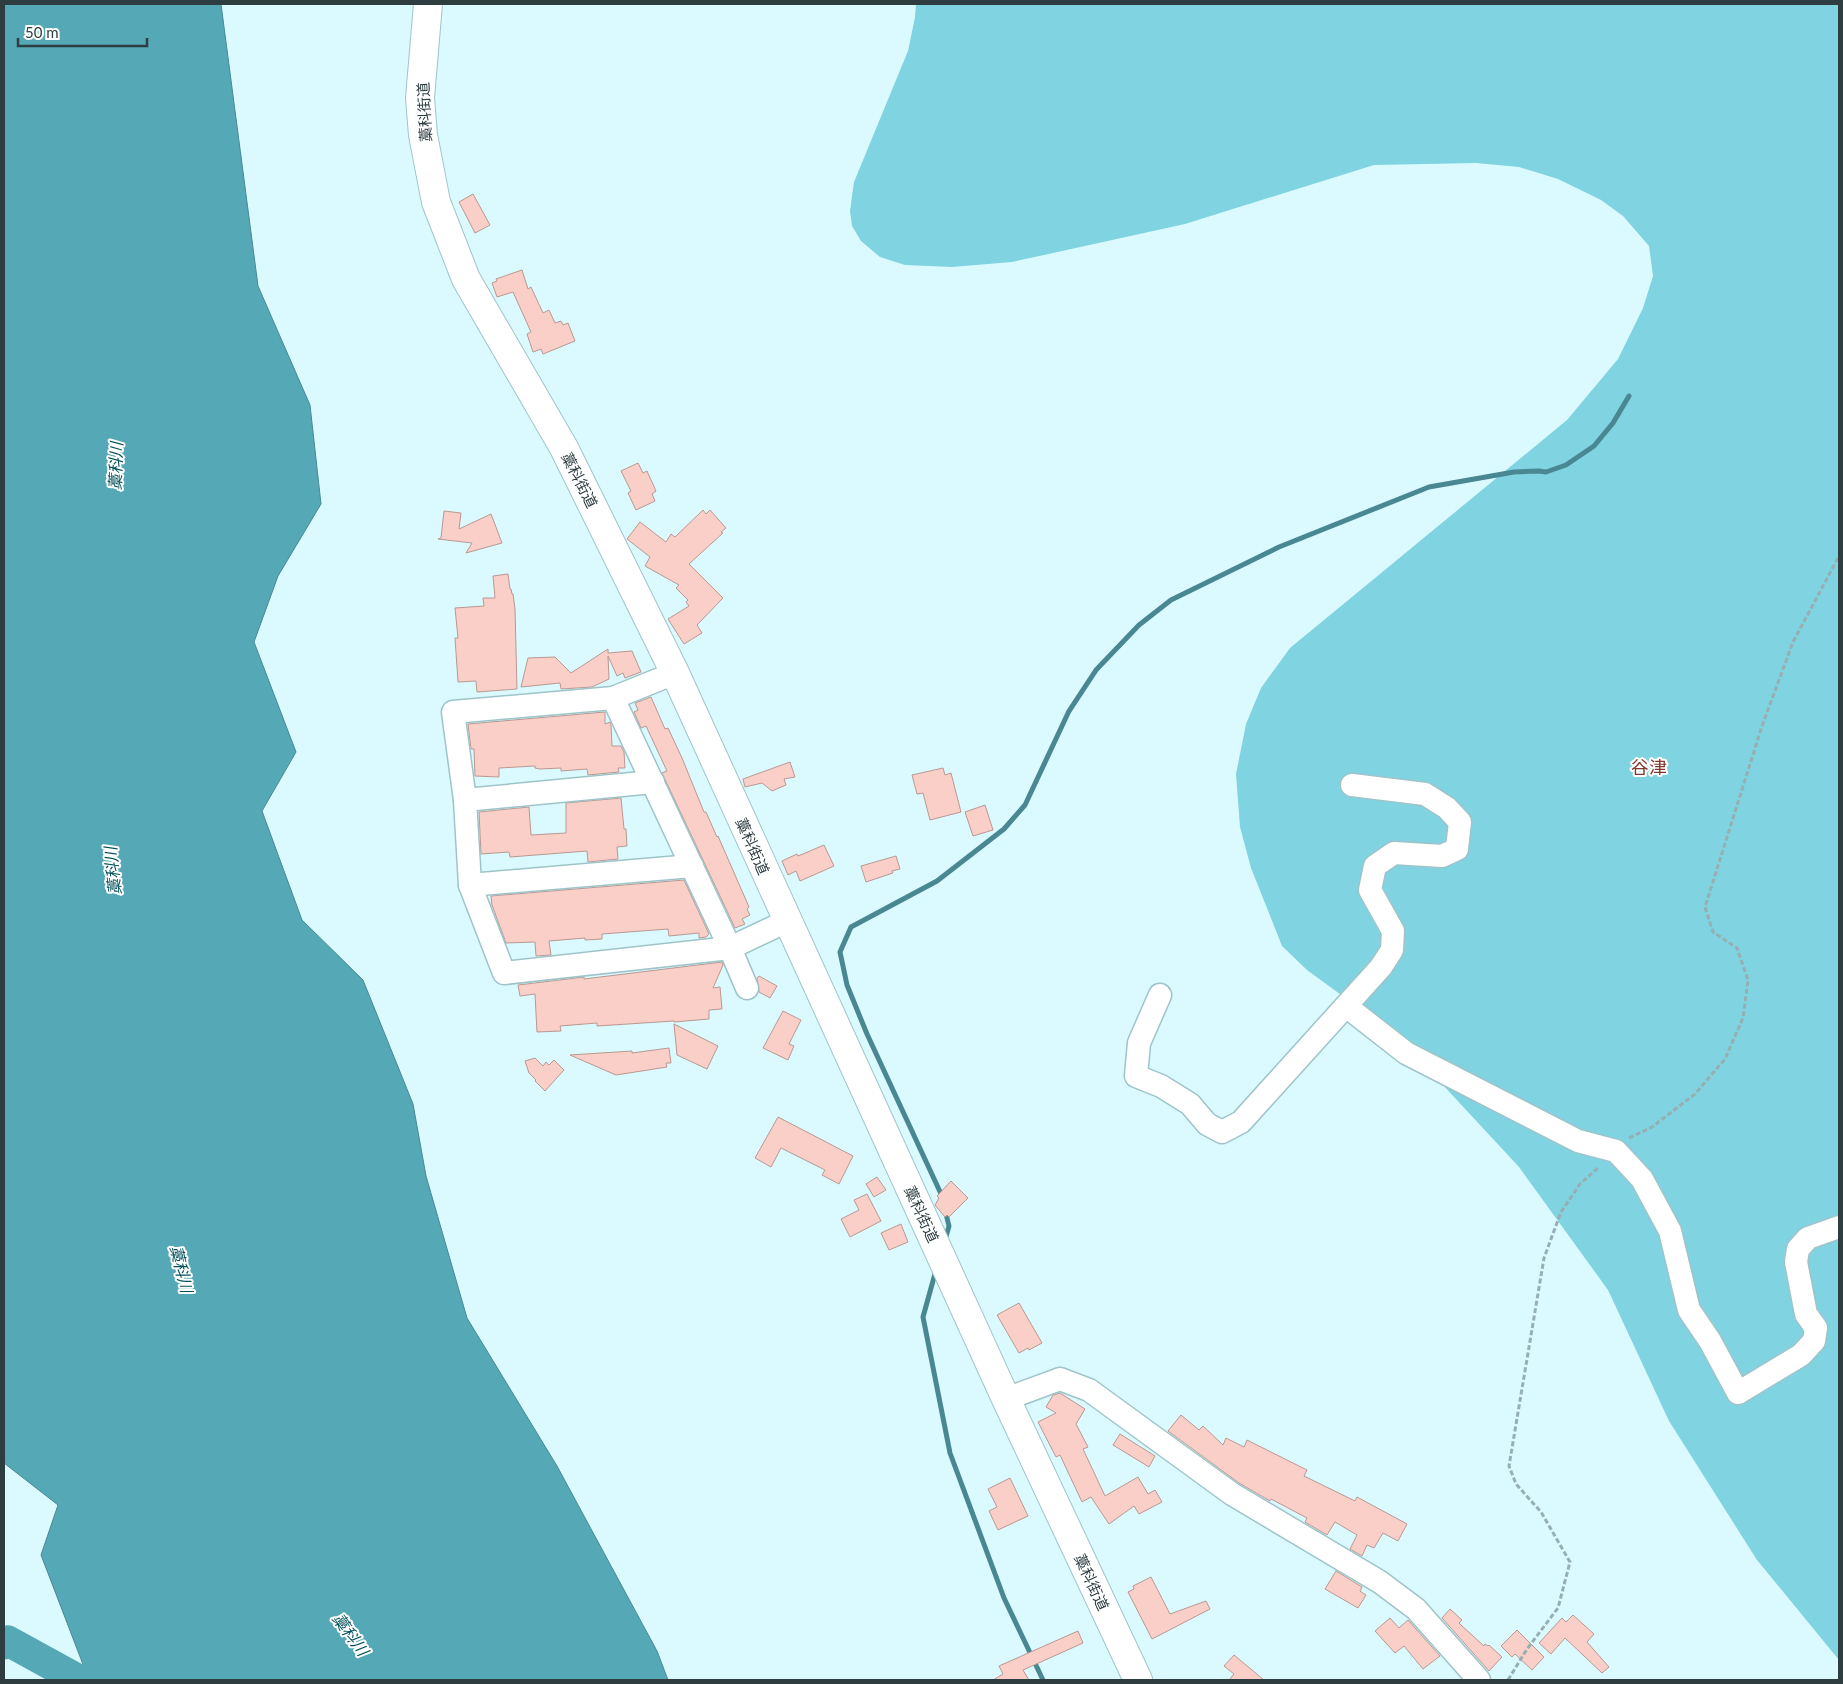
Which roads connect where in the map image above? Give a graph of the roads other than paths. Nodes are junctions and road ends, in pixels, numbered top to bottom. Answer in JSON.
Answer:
{"nodes":[{"id":1,"x":428,"y":4,"type":"edge"},
{"id":2,"x":674,"y":673,"type":"junction"},
{"id":3,"x":614,"y":698,"type":"junction"},
{"id":4,"x":653,"y":782,"type":"junction"},
{"id":5,"x":1352,"y":785,"type":"dead end"},
{"id":6,"x":465,"y":800,"type":"junction"},
{"id":7,"x":692,"y":866,"type":"junction"},
{"id":8,"x":470,"y":885,"type":"junction"},
{"id":9,"x":787,"y":921,"type":"junction"},
{"id":10,"x":730,"y":948,"type":"junction"},
{"id":11,"x":747,"y":988,"type":"dead end"},
{"id":12,"x":1160,"y":995,"type":"dead end"},
{"id":13,"x":1346,"y":1006,"type":"junction"},
{"id":14,"x":1839,"y":1227,"type":"edge"},
{"id":15,"x":1006,"y":1399,"type":"junction"},
{"id":16,"x":1138,"y":1680,"type":"edge"},
{"id":17,"x":1478,"y":1680,"type":"edge"}],
"edges":[{"from":1,"to":2,"type":"highway","name":"藁科街道"},
{"from":2,"to":3,"type":"street"},
{"from":2,"to":9,"type":"highway","name":"藁科街道"},
{"from":3,"to":4,"type":"street"},
{"from":3,"to":6,"type":"street"},
{"from":4,"to":6,"type":"street"},
{"from":4,"to":7,"type":"street"},
{"from":5,"to":13,"type":"street"},
{"from":6,"to":8,"type":"street"},
{"from":7,"to":8,"type":"street"},
{"from":7,"to":10,"type":"street"},
{"from":8,"to":10,"type":"street"},
{"from":9,"to":10,"type":"street"},
{"from":9,"to":15,"type":"highway","name":"藁科街道"},
{"from":10,"to":11,"type":"street"},
{"from":12,"to":13,"type":"street"},
{"from":13,"to":14,"type":"street"},
{"from":15,"to":16,"type":"highway","name":"藁科街道"},
{"from":15,"to":17,"type":"street"}]}
